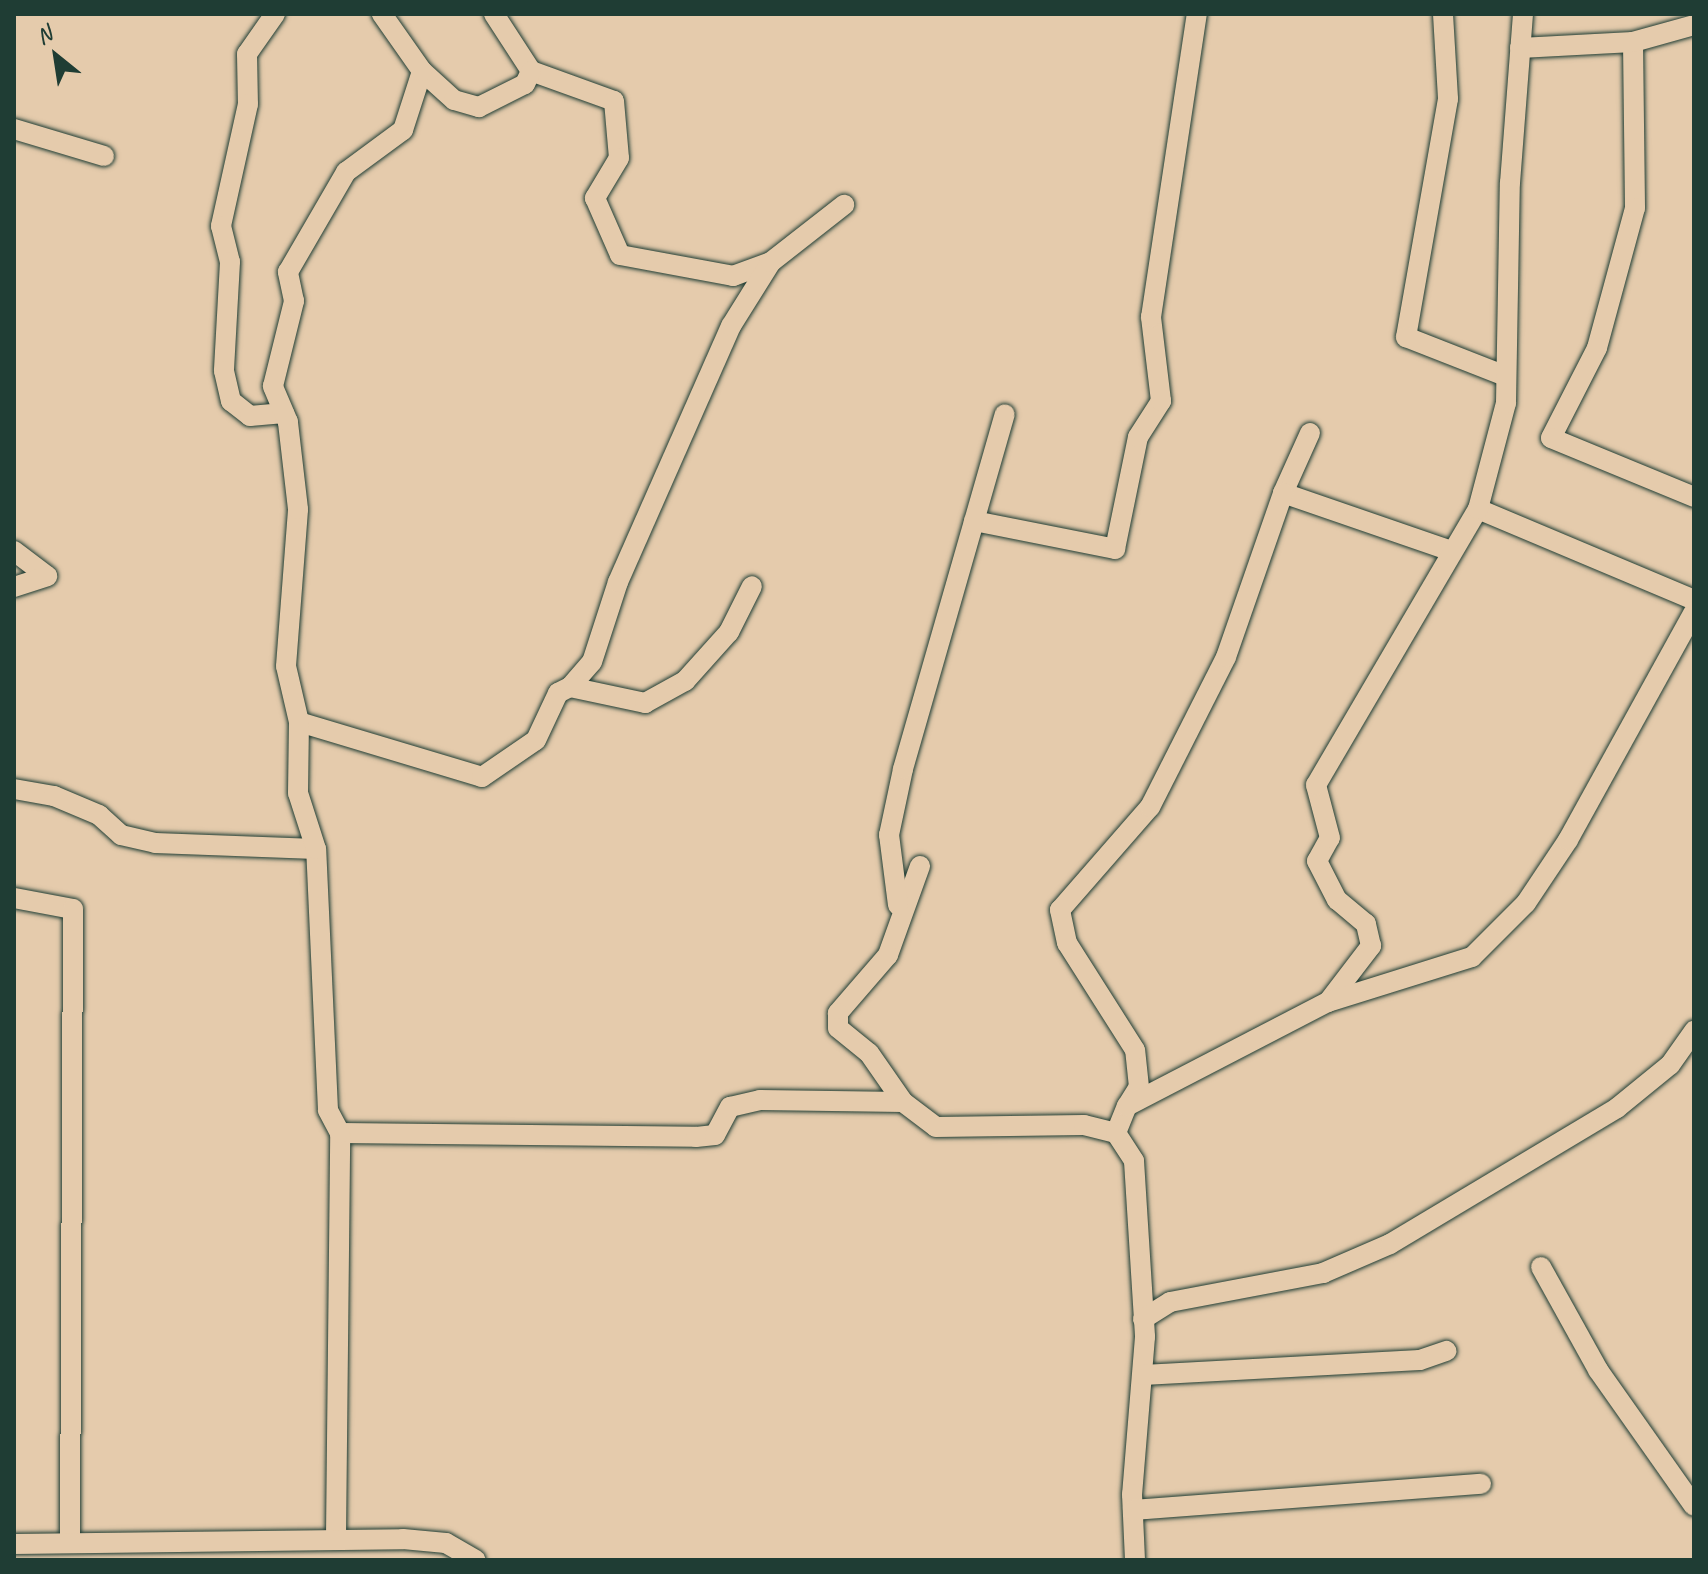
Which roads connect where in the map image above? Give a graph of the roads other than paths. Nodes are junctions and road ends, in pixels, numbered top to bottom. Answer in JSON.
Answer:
{"nodes":[{"id":1,"x":275,"y":14,"type":"edge"},
{"id":2,"x":382,"y":14,"type":"edge"},
{"id":3,"x":494,"y":14,"type":"edge"},
{"id":4,"x":1197,"y":14,"type":"edge"},
{"id":5,"x":1443,"y":14,"type":"edge"},
{"id":6,"x":1523,"y":14,"type":"edge"},
{"id":7,"x":1694,"y":25,"type":"edge"},
{"id":8,"x":1633,"y":42,"type":"junction"},
{"id":9,"x":1520,"y":48,"type":"junction"},
{"id":10,"x":422,"y":71,"type":"junction"},
{"id":11,"x":531,"y":71,"type":"junction"},
{"id":12,"x":14,"y":129,"type":"edge"},
{"id":13,"x":104,"y":156,"type":"dead end"},
{"id":14,"x":844,"y":205,"type":"dead end"},
{"id":15,"x":771,"y":262,"type":"junction"},
{"id":16,"x":1503,"y":375,"type":"junction"},
{"id":17,"x":284,"y":413,"type":"junction"},
{"id":18,"x":1005,"y":414,"type":"dead end"},
{"id":19,"x":1310,"y":433,"type":"dead end"},
{"id":20,"x":1283,"y":493,"type":"junction"},
{"id":21,"x":1694,"y":497,"type":"edge"},
{"id":22,"x":1478,"y":509,"type":"junction"},
{"id":23,"x":974,"y":521,"type":"junction"},
{"id":24,"x":14,"y":551,"type":"edge"},
{"id":25,"x":1451,"y":551,"type":"junction"},
{"id":26,"x":752,"y":586,"type":"dead end"},
{"id":27,"x":14,"y":587,"type":"edge"},
{"id":28,"x":1694,"y":600,"type":"edge"},
{"id":29,"x":1694,"y":612,"type":"edge"},
{"id":30,"x":570,"y":687,"type":"junction"},
{"id":31,"x":299,"y":722,"type":"junction"},
{"id":32,"x":14,"y":775,"type":"edge"},
{"id":33,"x":14,"y":789,"type":"edge"},
{"id":34,"x":38,"y":793,"type":"junction"},
{"id":35,"x":316,"y":849,"type":"junction"},
{"id":36,"x":920,"y":866,"type":"dead end"},
{"id":37,"x":14,"y":898,"type":"edge"},
{"id":38,"x":897,"y":916,"type":"junction"},
{"id":39,"x":1328,"y":1002,"type":"junction"},
{"id":40,"x":1694,"y":1031,"type":"edge"},
{"id":41,"x":903,"y":1102,"type":"junction"},
{"id":42,"x":1127,"y":1106,"type":"junction"},
{"id":43,"x":340,"y":1133,"type":"junction"},
{"id":44,"x":1116,"y":1133,"type":"junction"},
{"id":45,"x":1541,"y":1267,"type":"dead end"},
{"id":46,"x":1143,"y":1319,"type":"junction"},
{"id":47,"x":1446,"y":1351,"type":"dead end"},
{"id":48,"x":1143,"y":1375,"type":"junction"},
{"id":49,"x":1481,"y":1484,"type":"dead end"},
{"id":50,"x":1694,"y":1506,"type":"edge"},
{"id":51,"x":1133,"y":1510,"type":"junction"},
{"id":52,"x":336,"y":1537,"type":"junction"},
{"id":53,"x":70,"y":1542,"type":"junction"},
{"id":54,"x":14,"y":1544,"type":"edge"},
{"id":55,"x":476,"y":1560,"type":"edge"},
{"id":56,"x":1135,"y":1560,"type":"edge"}],
"edges":[{"from":1,"to":17,"type":"street"},
{"from":2,"to":10,"type":"street"},
{"from":3,"to":11,"type":"street"},
{"from":4,"to":23,"type":"street"},
{"from":5,"to":16,"type":"street"},
{"from":6,"to":9,"type":"street"},
{"from":7,"to":8,"type":"street"},
{"from":8,"to":9,"type":"street"},
{"from":8,"to":21,"type":"street"},
{"from":9,"to":16,"type":"street"},
{"from":10,"to":11,"type":"street"},
{"from":10,"to":17,"type":"street"},
{"from":11,"to":15,"type":"street"},
{"from":12,"to":13,"type":"street"},
{"from":14,"to":15,"type":"street"},
{"from":15,"to":30,"type":"street"},
{"from":16,"to":22,"type":"street"},
{"from":17,"to":31,"type":"street"},
{"from":18,"to":23,"type":"street"},
{"from":19,"to":20,"type":"street"},
{"from":20,"to":25,"type":"street"},
{"from":20,"to":42,"type":"street"},
{"from":22,"to":25,"type":"street"},
{"from":22,"to":28,"type":"street"},
{"from":23,"to":38,"type":"street"},
{"from":24,"to":27,"type":"street"},
{"from":25,"to":39,"type":"street"},
{"from":26,"to":30,"type":"street"},
{"from":29,"to":39,"type":"street"},
{"from":30,"to":31,"type":"street"},
{"from":31,"to":35,"type":"street"},
{"from":32,"to":34,"type":"street"},
{"from":33,"to":34,"type":"street"},
{"from":34,"to":35,"type":"street"},
{"from":35,"to":43,"type":"street"},
{"from":36,"to":38,"type":"street"},
{"from":37,"to":53,"type":"street"},
{"from":38,"to":41,"type":"street"},
{"from":39,"to":42,"type":"street"},
{"from":40,"to":46,"type":"street"},
{"from":41,"to":43,"type":"street"},
{"from":41,"to":44,"type":"street"},
{"from":42,"to":44,"type":"street"},
{"from":43,"to":52,"type":"street"},
{"from":44,"to":46,"type":"street"},
{"from":45,"to":50,"type":"street"},
{"from":46,"to":48,"type":"street"},
{"from":47,"to":48,"type":"street"},
{"from":48,"to":51,"type":"street"},
{"from":49,"to":51,"type":"street"},
{"from":51,"to":56,"type":"street"},
{"from":52,"to":53,"type":"street"},
{"from":52,"to":55,"type":"street"},
{"from":53,"to":54,"type":"street"}]}
